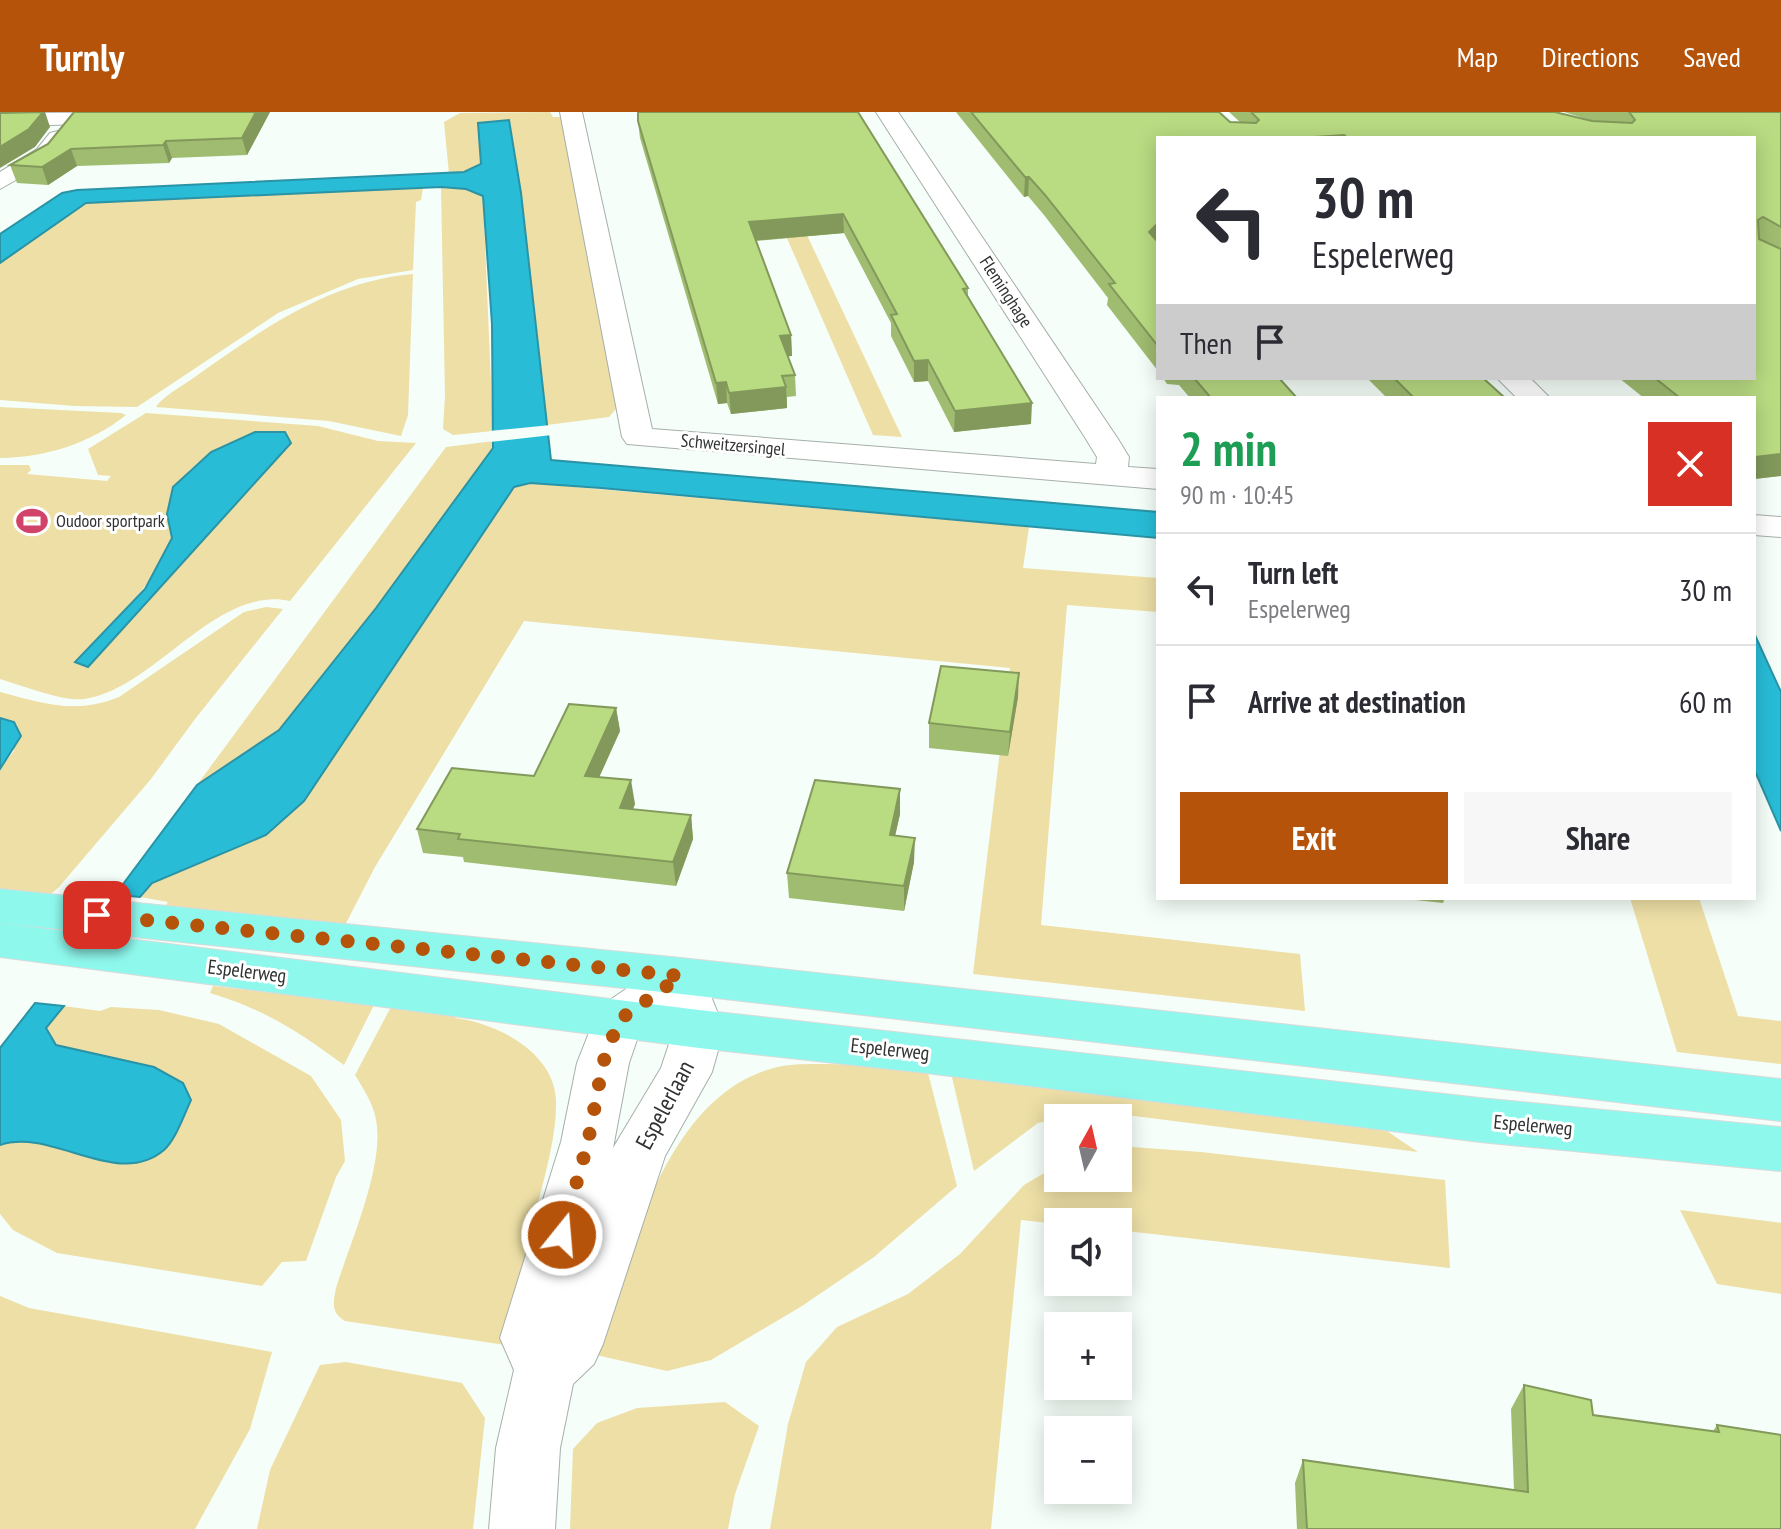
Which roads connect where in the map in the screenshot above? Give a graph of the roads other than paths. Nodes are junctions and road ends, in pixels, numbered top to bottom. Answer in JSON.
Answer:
{"nodes":[{"id":1,"x":207,"y":112,"type":"edge"},
{"id":2,"x":571,"y":112,"type":"edge"},
{"id":3,"x":887,"y":112,"type":"edge"},
{"id":4,"x":84,"y":115,"type":"edge"},
{"id":5,"x":0,"y":120,"type":"edge"},
{"id":6,"x":0,"y":182,"type":"edge"},
{"id":7,"x":1514,"y":380,"type":"edge"},
{"id":8,"x":1533,"y":396,"type":"edge"},
{"id":9,"x":1111,"y":475,"type":"junction"},
{"id":10,"x":1156,"y":479,"type":"edge"},
{"id":11,"x":1756,"y":525,"type":"edge"},
{"id":12,"x":1781,"y":527,"type":"edge"},
{"id":13,"x":14,"y":924,"type":"edge"},
{"id":14,"x":142,"y":938,"type":"junction"},
{"id":15,"x":681,"y":976,"type":"junction"},
{"id":16,"x":619,"y":1020,"type":"junction"},
{"id":17,"x":699,"y":1029,"type":"junction"},
{"id":18,"x":1781,"y":1100,"type":"edge"},
{"id":19,"x":1781,"y":1149,"type":"edge"},
{"id":20,"x":545,"y":1370,"type":"junction"},
{"id":21,"x":522,"y":1529,"type":"edge"}],
"edges":[{"from":1,"to":4,"type":"street"},
{"from":2,"to":9,"type":"street","name":"Schweitzersingel"},
{"from":3,"to":9,"type":"street","name":"Fleminghage"},
{"from":4,"to":5,"type":"street"},
{"from":4,"to":6,"type":"street"},
{"from":7,"to":8,"type":"street"},
{"from":9,"to":10,"type":"street","name":"Schweitzersingel"},
{"from":11,"to":12,"type":"street"},
{"from":13,"to":14,"type":"main road","name":"Espelerweg"},
{"from":14,"to":15,"type":"main road","name":"Espelerweg"},
{"from":14,"to":16,"type":"main road","name":"Espelerweg"},
{"from":15,"to":16,"type":"street"},
{"from":15,"to":17,"type":"street"},
{"from":15,"to":18,"type":"main road","name":"Espelerweg"},
{"from":16,"to":17,"type":"main road","name":"Espelerweg"},
{"from":16,"to":20,"type":"street"},
{"from":17,"to":19,"type":"main road","name":"Espelerweg"},
{"from":17,"to":20,"type":"street","name":"Espelerlaan"},
{"from":20,"to":21,"type":"street"}]}
